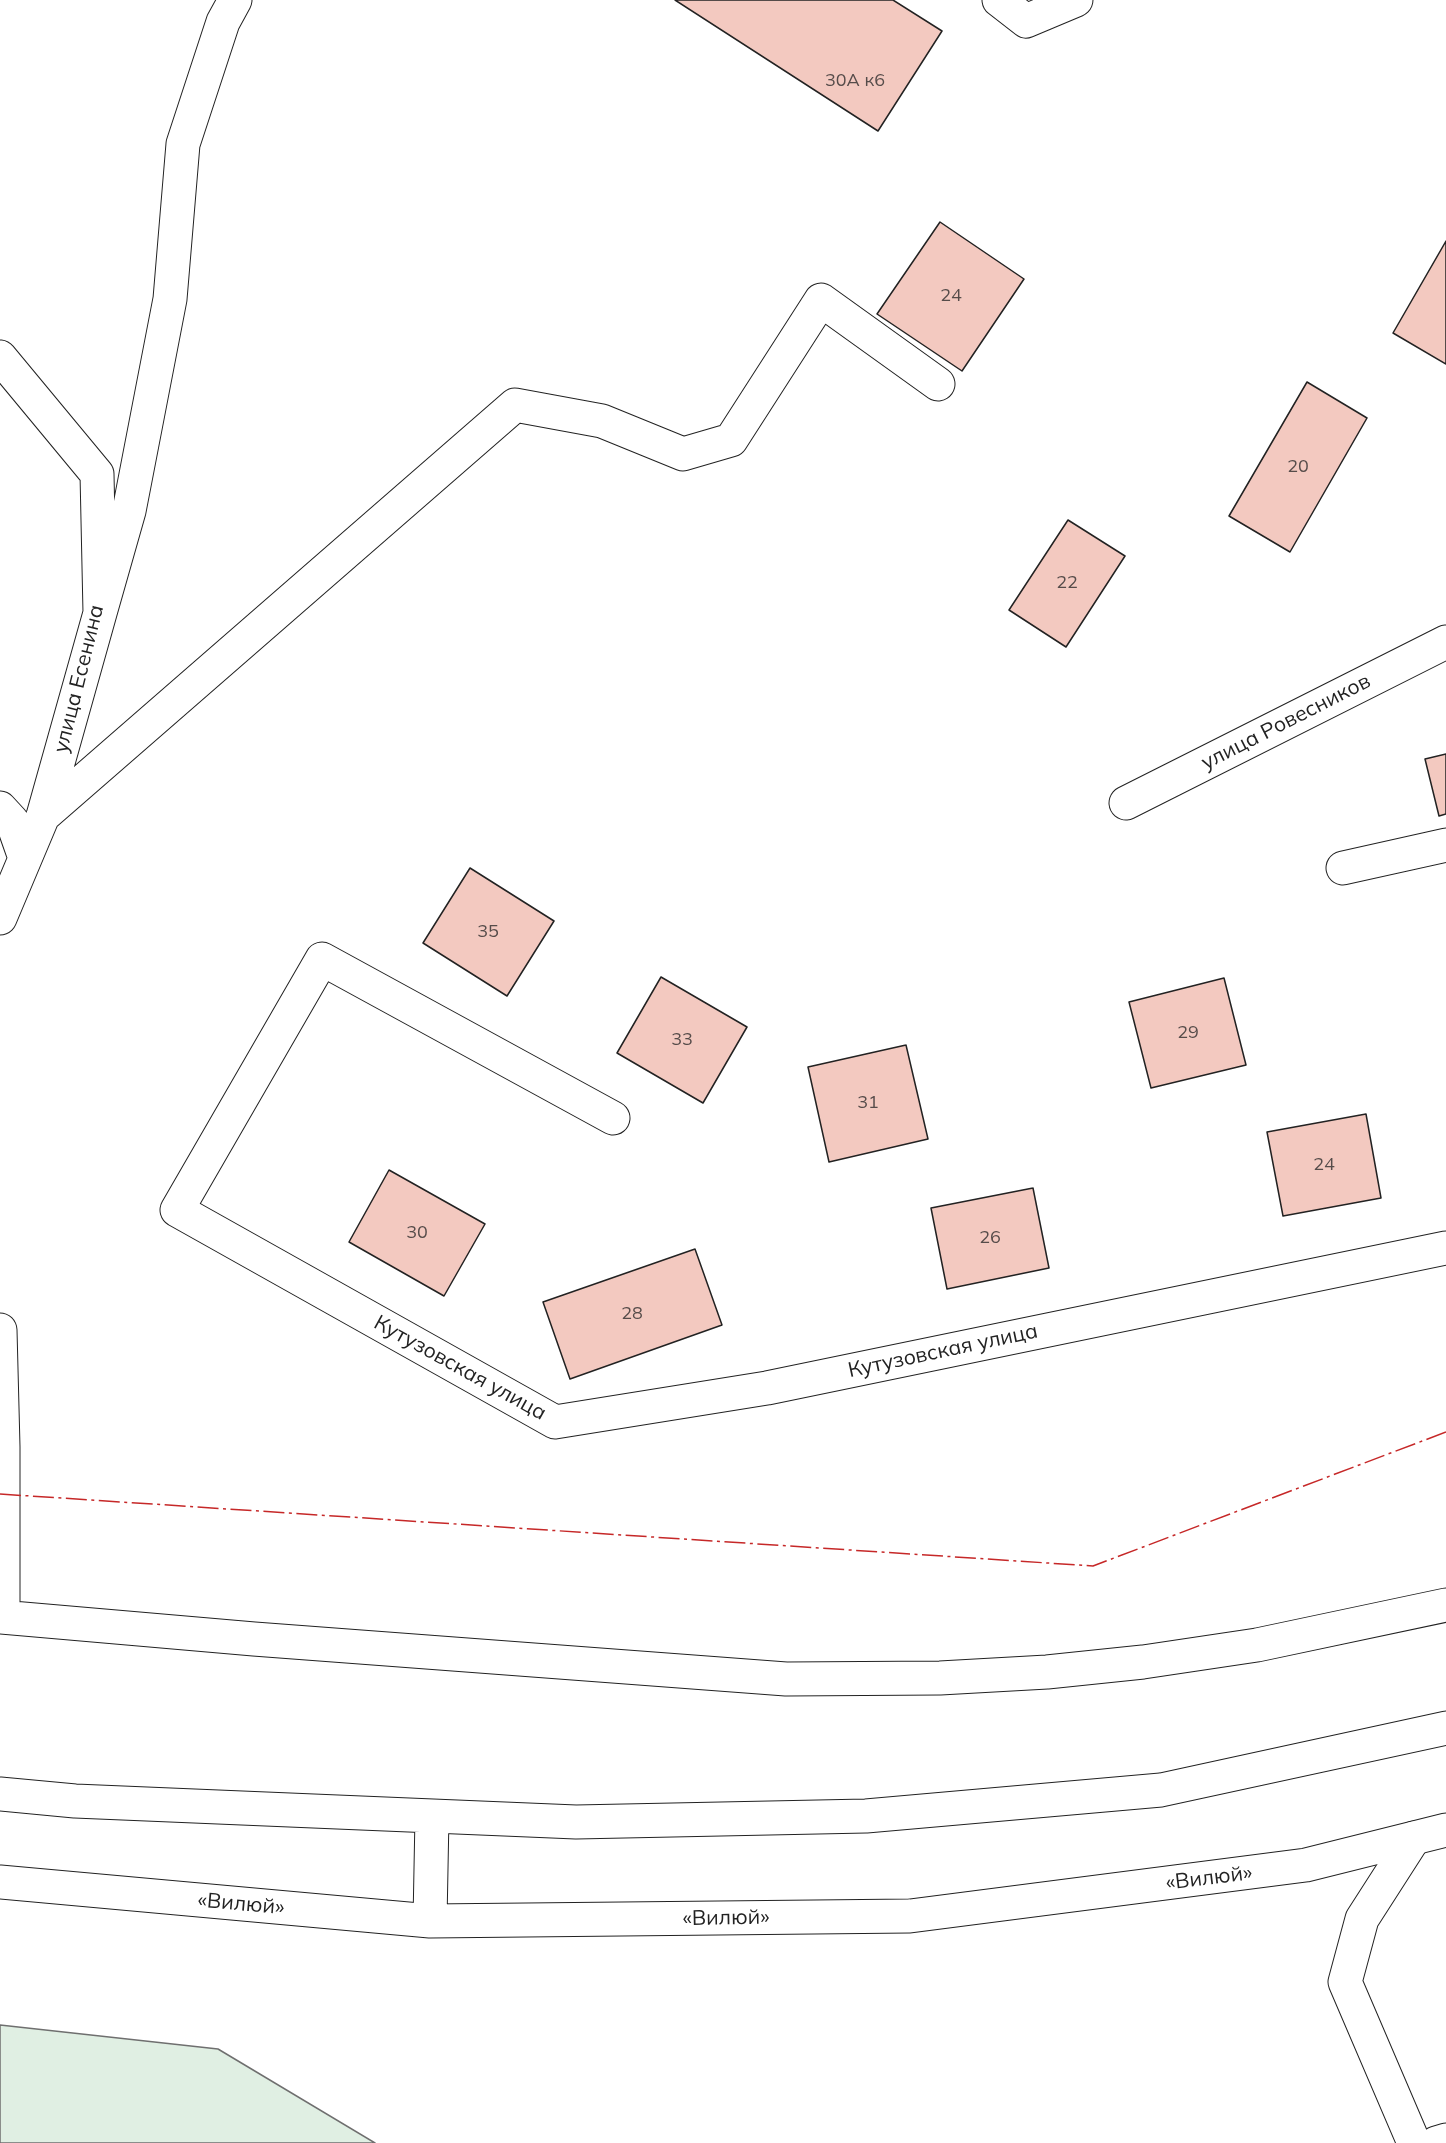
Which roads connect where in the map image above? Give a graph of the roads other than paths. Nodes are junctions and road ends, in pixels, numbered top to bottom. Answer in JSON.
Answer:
{"nodes":[{"id":1,"x":235,"y":0,"type":"edge"},
{"id":2,"x":999,"y":0,"type":"edge"},
{"id":3,"x":1076,"y":0,"type":"edge"},
{"id":4,"x":0,"y":357,"type":"edge"},
{"id":5,"x":938,"y":384,"type":"dead end"},
{"id":6,"x":100,"y":614,"type":"junction"},
{"id":7,"x":1446,"y":642,"type":"edge"},
{"id":8,"x":1126,"y":803,"type":"dead end"},
{"id":9,"x":0,"y":808,"type":"edge"},
{"id":10,"x":43,"y":816,"type":"junction"},
{"id":11,"x":1446,"y":845,"type":"edge"},
{"id":12,"x":26,"y":858,"type":"junction"},
{"id":13,"x":1343,"y":868,"type":"dead end"},
{"id":14,"x":0,"y":918,"type":"edge"},
{"id":15,"x":613,"y":1118,"type":"dead end"},
{"id":16,"x":1446,"y":1248,"type":"edge"},
{"id":17,"x":0,"y":1329,"type":"edge"},
{"id":18,"x":1,"y":1390,"type":"edge"},
{"id":19,"x":1446,"y":1605,"type":"edge"},
{"id":20,"x":1,"y":1617,"type":"edge"},
{"id":21,"x":1446,"y":1728,"type":"edge"},
{"id":22,"x":0,"y":1794,"type":"edge"},
{"id":23,"x":432,"y":1816,"type":"junction"},
{"id":24,"x":1446,"y":1830,"type":"edge"},
{"id":25,"x":1414,"y":1838,"type":"junction"},
{"id":26,"x":0,"y":1882,"type":"edge"},
{"id":27,"x":430,"y":1921,"type":"junction"},
{"id":28,"x":1446,"y":2140,"type":"edge"},
{"id":29,"x":1414,"y":2143,"type":"edge"},
{"id":30,"x":1436,"y":2143,"type":"edge"}],
"edges":[{"from":1,"to":6,"type":"main road"},
{"from":2,"to":3,"type":"main road"},
{"from":4,"to":6,"type":"main road","name":"улица Есенина"},
{"from":5,"to":10,"type":"main road"},
{"from":6,"to":10,"type":"main road","name":"улица Есенина"},
{"from":7,"to":8,"type":"main road","name":"улица Ровесников"},
{"from":9,"to":12,"type":"main road"},
{"from":10,"to":12,"type":"main road","name":"улица Есенина"},
{"from":11,"to":13,"type":"main road"},
{"from":12,"to":14,"type":"main road","name":"улица Есенина"},
{"from":15,"to":16,"type":"main road","name":"Кутузовская улица"},
{"from":17,"to":18,"type":"main road"},
{"from":18,"to":20,"type":"main road"},
{"from":19,"to":20,"type":"main road"},
{"from":21,"to":23,"type":"main road"},
{"from":22,"to":23,"type":"main road"},
{"from":23,"to":27,"type":"main road"},
{"from":24,"to":25,"type":"main road","name":"«Вилюй»"},
{"from":25,"to":27,"type":"main road","name":"«Вилюй»"},
{"from":25,"to":29,"type":"main road"},
{"from":26,"to":27,"type":"main road","name":"«Вилюй»"},
{"from":28,"to":30,"type":"main road"}]}
